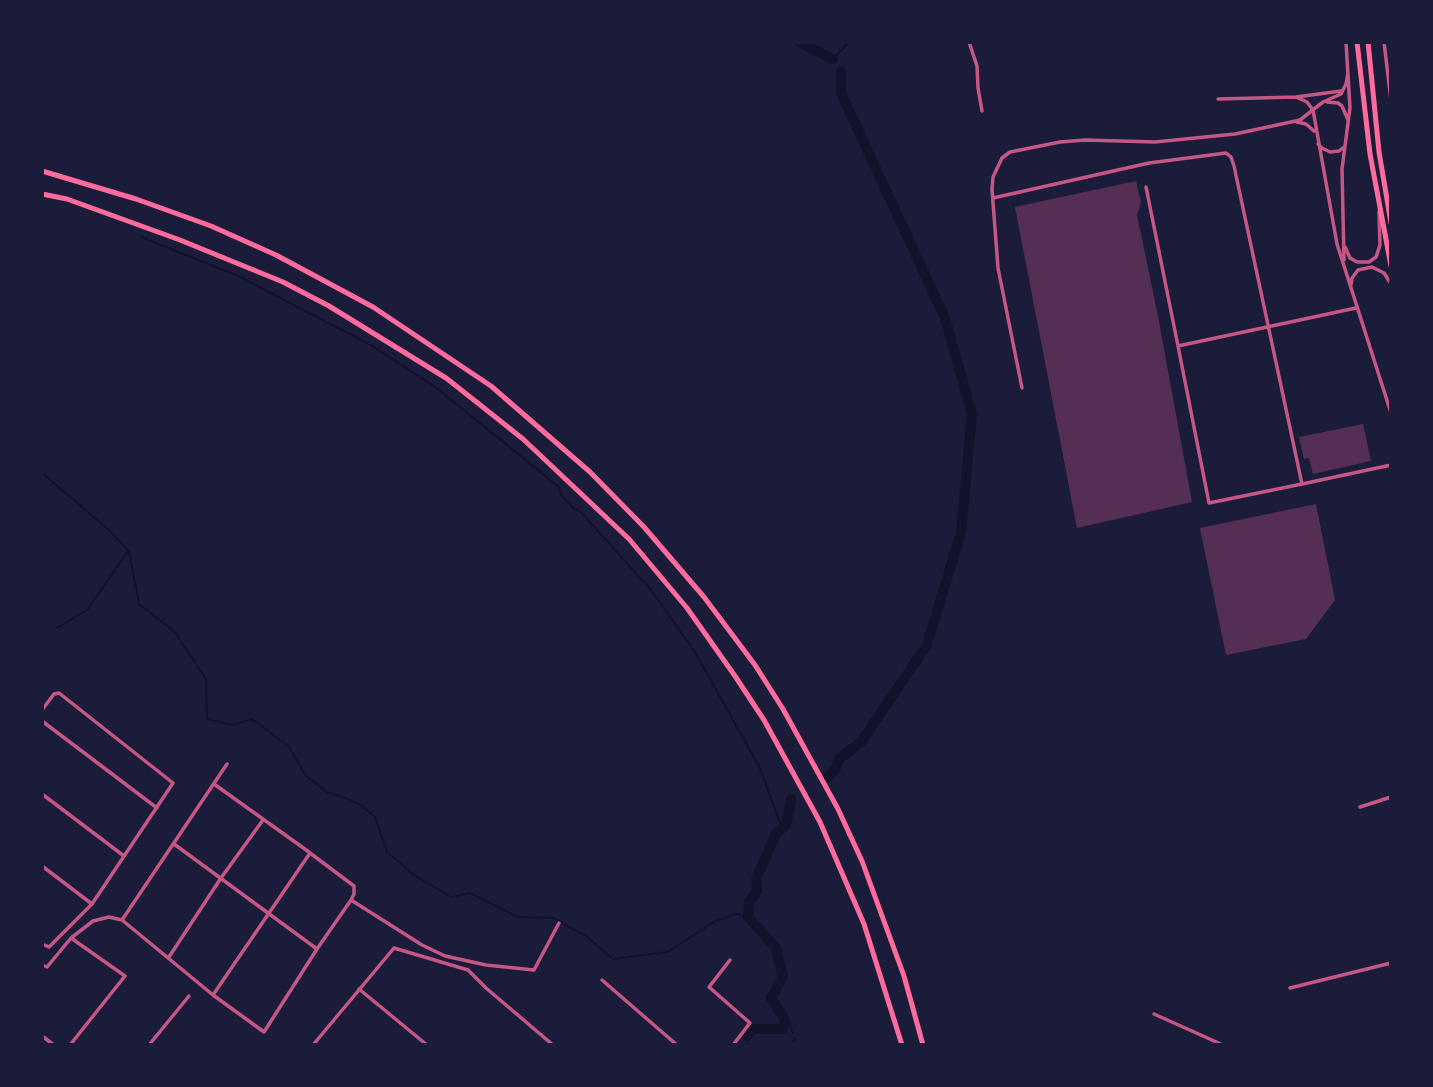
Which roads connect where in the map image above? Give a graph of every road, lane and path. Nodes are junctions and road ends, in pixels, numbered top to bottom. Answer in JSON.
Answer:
{"nodes":[{"id":1,"x":969,"y":42,"type":"edge"},
{"id":2,"x":1346,"y":42,"type":"edge"},
{"id":3,"x":1357,"y":42,"type":"edge"},
{"id":4,"x":1368,"y":42,"type":"edge"},
{"id":5,"x":1384,"y":42,"type":"edge"},
{"id":6,"x":1348,"y":73,"type":"junction"},
{"id":7,"x":1343,"y":91,"type":"junction"},
{"id":8,"x":1296,"y":97,"type":"junction"},
{"id":9,"x":1218,"y":99,"type":"dead end"},
{"id":10,"x":1391,"y":101,"type":"edge"},
{"id":11,"x":1323,"y":102,"type":"junction"},
{"id":12,"x":1313,"y":110,"type":"junction"},
{"id":13,"x":982,"y":111,"type":"dead end"},
{"id":14,"x":1291,"y":122,"type":"junction"},
{"id":15,"x":1348,"y":122,"type":"junction"},
{"id":16,"x":1316,"y":134,"type":"junction"},
{"id":17,"x":1317,"y":142,"type":"junction"},
{"id":18,"x":1346,"y":144,"type":"junction"},
{"id":19,"x":42,"y":171,"type":"edge"},
{"id":20,"x":1146,"y":187,"type":"dead end"},
{"id":21,"x":42,"y":194,"type":"edge"},
{"id":22,"x":993,"y":198,"type":"junction"},
{"id":23,"x":1379,"y":210,"type":"junction"},
{"id":24,"x":1391,"y":223,"type":"edge"},
{"id":25,"x":1343,"y":242,"type":"junction"},
{"id":26,"x":1345,"y":263,"type":"junction"},
{"id":27,"x":1391,"y":266,"type":"edge"},
{"id":28,"x":1391,"y":284,"type":"edge"},
{"id":29,"x":1351,"y":287,"type":"junction"},
{"id":30,"x":1356,"y":308,"type":"junction"},
{"id":31,"x":1267,"y":328,"type":"junction"},
{"id":32,"x":1178,"y":346,"type":"junction"},
{"id":33,"x":1023,"y":388,"type":"dead end"},
{"id":34,"x":1391,"y":413,"type":"edge"},
{"id":35,"x":1391,"y":465,"type":"edge"},
{"id":36,"x":1302,"y":484,"type":"junction"},
{"id":37,"x":42,"y":710,"type":"edge"},
{"id":38,"x":42,"y":720,"type":"edge"},
{"id":39,"x":227,"y":764,"type":"dead end"},
{"id":40,"x":214,"y":784,"type":"junction"},
{"id":41,"x":42,"y":794,"type":"edge"},
{"id":42,"x":1391,"y":797,"type":"edge"},
{"id":43,"x":1360,"y":807,"type":"dead end"},
{"id":44,"x":157,"y":808,"type":"junction"},
{"id":45,"x":263,"y":820,"type":"junction"},
{"id":46,"x":174,"y":844,"type":"junction"},
{"id":47,"x":310,"y":853,"type":"junction"},
{"id":48,"x":124,"y":856,"type":"junction"},
{"id":49,"x":42,"y":866,"type":"edge"},
{"id":50,"x":221,"y":878,"type":"junction"},
{"id":51,"x":351,"y":901,"type":"junction"},
{"id":52,"x":92,"y":904,"type":"junction"},
{"id":53,"x":269,"y":913,"type":"junction"},
{"id":54,"x":122,"y":920,"type":"junction"},
{"id":55,"x":559,"y":923,"type":"dead end"},
{"id":56,"x":71,"y":938,"type":"junction"},
{"id":57,"x":42,"y":944,"type":"edge"},
{"id":58,"x":317,"y":949,"type":"junction"},
{"id":59,"x":169,"y":957,"type":"junction"},
{"id":60,"x":730,"y":960,"type":"dead end"},
{"id":61,"x":1391,"y":963,"type":"edge"},
{"id":62,"x":44,"y":966,"type":"edge"},
{"id":63,"x":601,"y":980,"type":"dead end"},
{"id":64,"x":1290,"y":988,"type":"dead end"},
{"id":65,"x":359,"y":989,"type":"junction"},
{"id":66,"x":213,"y":995,"type":"junction"},
{"id":67,"x":190,"y":996,"type":"dead end"},
{"id":68,"x":1154,"y":1014,"type":"dead end"},
{"id":69,"x":42,"y":1036,"type":"edge"},
{"id":70,"x":54,"y":1045,"type":"edge"},
{"id":71,"x":70,"y":1045,"type":"edge"},
{"id":72,"x":149,"y":1045,"type":"edge"},
{"id":73,"x":313,"y":1045,"type":"edge"},
{"id":74,"x":427,"y":1045,"type":"edge"},
{"id":75,"x":553,"y":1045,"type":"edge"},
{"id":76,"x":677,"y":1045,"type":"edge"},
{"id":77,"x":733,"y":1045,"type":"edge"},
{"id":78,"x":902,"y":1045,"type":"edge"},
{"id":79,"x":923,"y":1045,"type":"edge"},
{"id":80,"x":1223,"y":1045,"type":"edge"}],
"edges":[{"from":1,"to":13,"type":"street"},
{"from":2,"to":6,"type":"street"},
{"from":3,"to":23,"type":"main road"},
{"from":4,"to":24,"type":"main road"},
{"from":5,"to":10,"type":"street"},
{"from":6,"to":7,"type":"street"},
{"from":6,"to":15,"type":"street"},
{"from":7,"to":8,"type":"street"},
{"from":7,"to":11,"type":"street"},
{"from":8,"to":9,"type":"street"},
{"from":8,"to":12,"type":"street"},
{"from":11,"to":12,"type":"street"},
{"from":11,"to":15,"type":"street"},
{"from":12,"to":14,"type":"street"},
{"from":12,"to":16,"type":"street"},
{"from":14,"to":16,"type":"street"},
{"from":14,"to":22,"type":"street"},
{"from":15,"to":18,"type":"street"},
{"from":16,"to":17,"type":"street"},
{"from":17,"to":18,"type":"street"},
{"from":17,"to":26,"type":"street"},
{"from":18,"to":25,"type":"street"},
{"from":19,"to":79,"type":"main road"},
{"from":20,"to":32,"type":"street"},
{"from":21,"to":78,"type":"main road"},
{"from":22,"to":31,"type":"street"},
{"from":22,"to":33,"type":"street"},
{"from":23,"to":25,"type":"street"},
{"from":23,"to":27,"type":"main road"},
{"from":25,"to":26,"type":"street"},
{"from":26,"to":29,"type":"street"},
{"from":28,"to":29,"type":"street"},
{"from":29,"to":30,"type":"street"},
{"from":30,"to":31,"type":"street"},
{"from":30,"to":34,"type":"street"},
{"from":31,"to":32,"type":"street"},
{"from":31,"to":36,"type":"street"},
{"from":32,"to":36,"type":"street"},
{"from":35,"to":36,"type":"street"},
{"from":37,"to":44,"type":"street"},
{"from":38,"to":44,"type":"street"},
{"from":39,"to":40,"type":"street"},
{"from":40,"to":45,"type":"street"},
{"from":40,"to":46,"type":"street"},
{"from":41,"to":48,"type":"street"},
{"from":42,"to":43,"type":"street"},
{"from":44,"to":48,"type":"street"},
{"from":45,"to":47,"type":"street"},
{"from":45,"to":50,"type":"street"},
{"from":46,"to":50,"type":"street"},
{"from":46,"to":54,"type":"street"},
{"from":47,"to":51,"type":"street"},
{"from":47,"to":53,"type":"street"},
{"from":48,"to":52,"type":"street"},
{"from":49,"to":52,"type":"street"},
{"from":50,"to":53,"type":"street"},
{"from":50,"to":59,"type":"street"},
{"from":51,"to":55,"type":"street"},
{"from":51,"to":58,"type":"street"},
{"from":52,"to":57,"type":"street"},
{"from":53,"to":58,"type":"street"},
{"from":53,"to":66,"type":"street"},
{"from":54,"to":56,"type":"street"},
{"from":54,"to":59,"type":"street"},
{"from":56,"to":62,"type":"street"},
{"from":56,"to":71,"type":"street"},
{"from":58,"to":66,"type":"street"},
{"from":59,"to":66,"type":"street"},
{"from":60,"to":77,"type":"street"},
{"from":61,"to":64,"type":"street"},
{"from":63,"to":76,"type":"street"},
{"from":65,"to":73,"type":"street"},
{"from":65,"to":74,"type":"street"},
{"from":65,"to":75,"type":"street"},
{"from":67,"to":72,"type":"street"},
{"from":68,"to":80,"type":"street"},
{"from":69,"to":70,"type":"street"}]}
